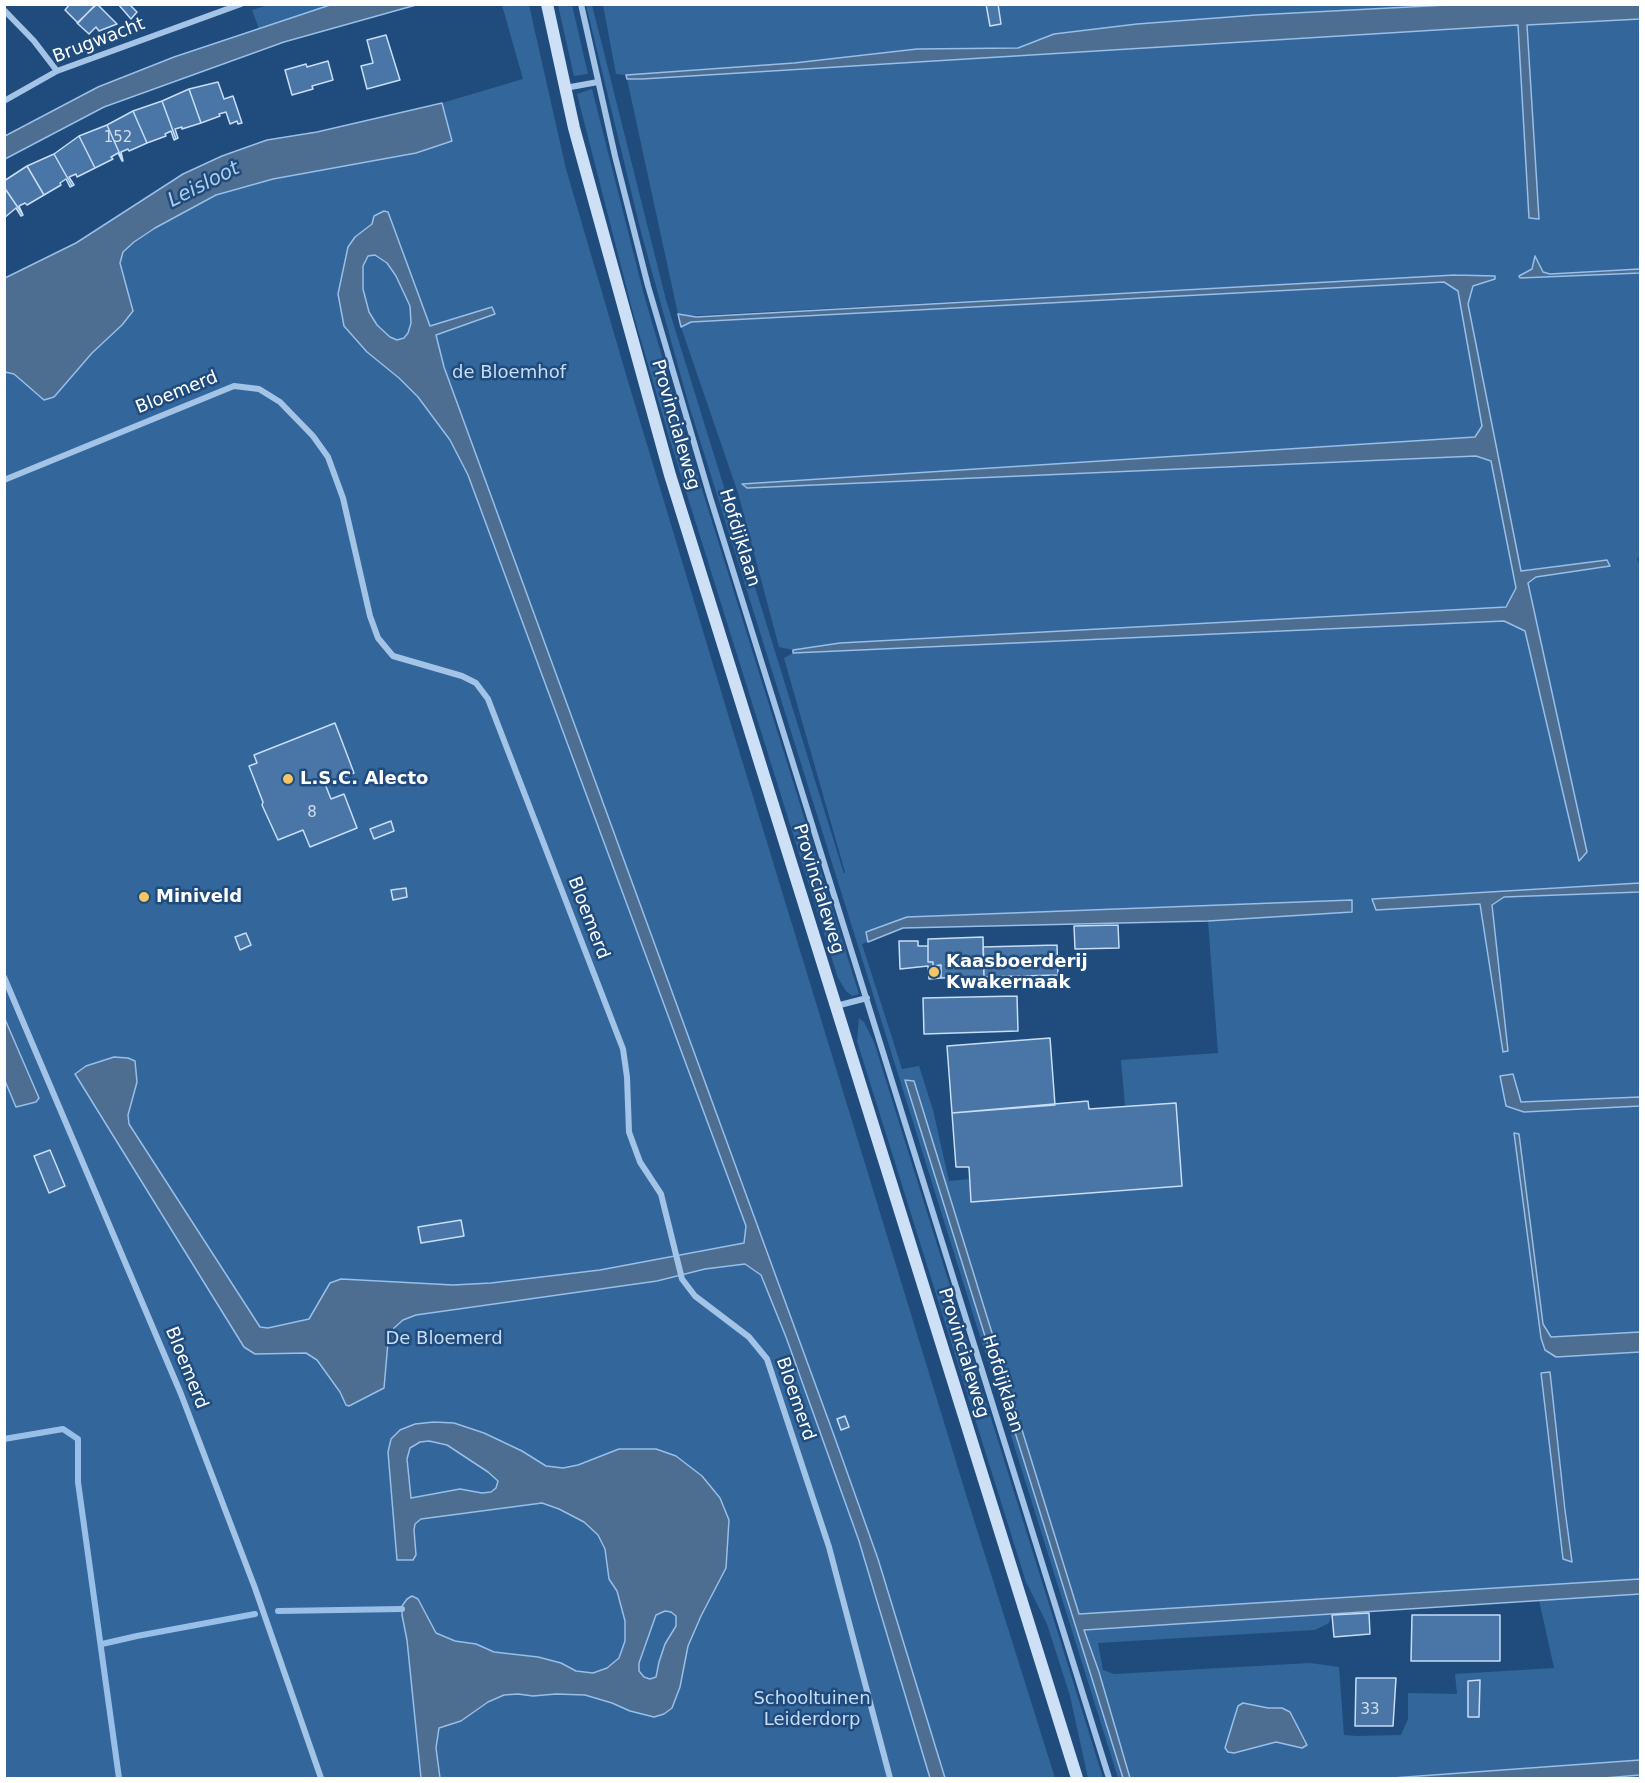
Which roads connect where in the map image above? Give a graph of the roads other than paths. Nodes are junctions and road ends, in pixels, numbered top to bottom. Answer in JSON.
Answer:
{"nodes":[{"id":1,"x":240,"y":4,"type":"edge"},
{"id":2,"x":547,"y":4,"type":"edge"},
{"id":3,"x":581,"y":4,"type":"edge"},
{"id":4,"x":4,"y":10,"type":"edge"},
{"id":5,"x":57,"y":71,"type":"junction"},
{"id":6,"x":598,"y":82,"type":"junction"},
{"id":7,"x":565,"y":88,"type":"junction"},
{"id":8,"x":4,"y":101,"type":"edge"},
{"id":9,"x":4,"y":480,"type":"edge"},
{"id":10,"x":4,"y":977,"type":"edge"},
{"id":11,"x":867,"y":998,"type":"junction"},
{"id":12,"x":836,"y":1006,"type":"junction"},
{"id":13,"x":321,"y":1779,"type":"edge"},
{"id":14,"x":890,"y":1779,"type":"edge"},
{"id":15,"x":1077,"y":1779,"type":"edge"},
{"id":16,"x":1109,"y":1779,"type":"edge"}],
"edges":[{"from":1,"to":5,"type":"street","name":"Brugwacht"},
{"from":2,"to":7,"type":"main road","name":"Provincialeweg"},
{"from":3,"to":6,"type":"street","name":"Hofdijklaan"},
{"from":4,"to":5,"type":"street"},
{"from":5,"to":8,"type":"street","name":"Brugwacht"},
{"from":6,"to":7,"type":"street"},
{"from":6,"to":11,"type":"street","name":"Hofdijklaan"},
{"from":7,"to":12,"type":"main road","name":"Provincialeweg"},
{"from":9,"to":14,"type":"street","name":"Bloemerd"},
{"from":10,"to":13,"type":"street","name":"Bloemerd"},
{"from":11,"to":12,"type":"street"},
{"from":11,"to":16,"type":"street","name":"Hofdijklaan"},
{"from":12,"to":15,"type":"main road","name":"Provincialeweg"}]}
